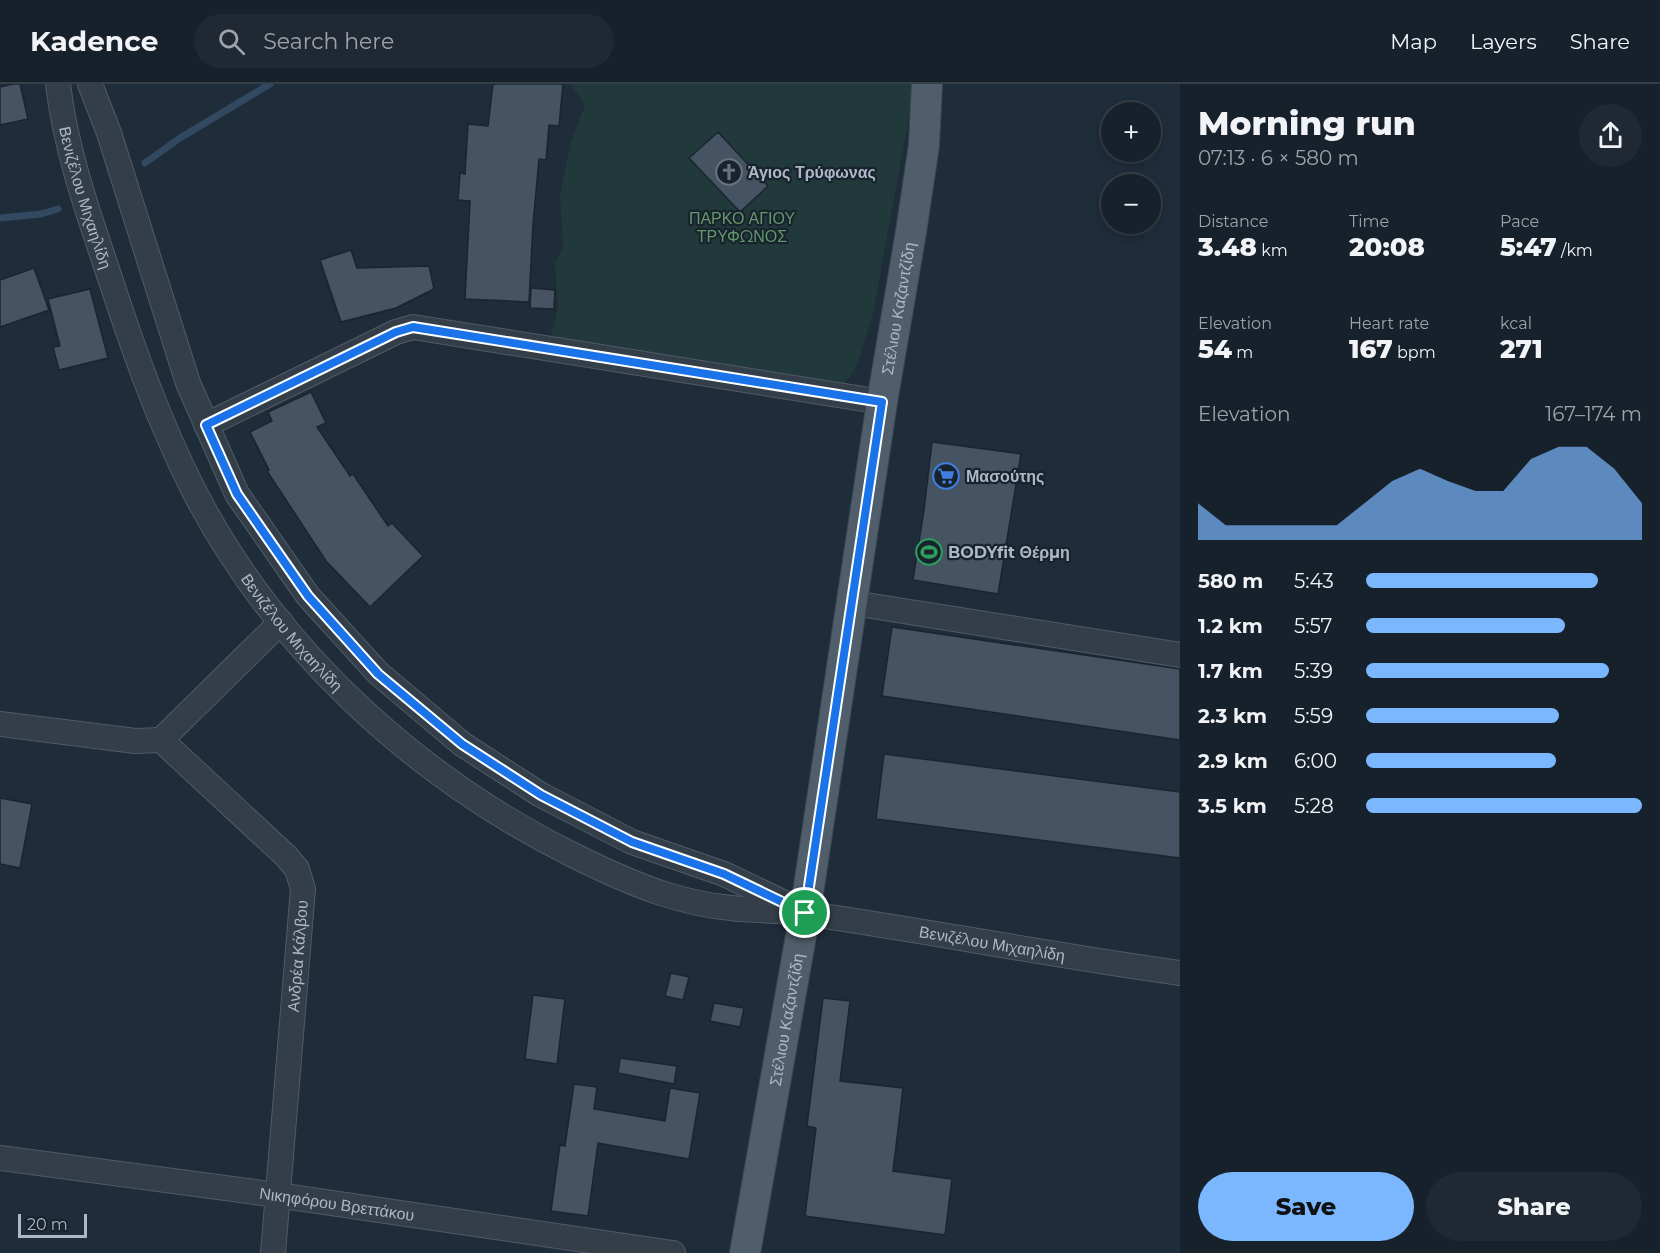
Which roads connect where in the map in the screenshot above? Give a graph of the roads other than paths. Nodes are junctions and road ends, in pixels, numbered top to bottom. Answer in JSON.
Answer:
{"nodes":[{"id":1,"x":58,"y":84,"type":"edge"},
{"id":2,"x":90,"y":84,"type":"edge"},
{"id":3,"x":927,"y":84,"type":"edge"},
{"id":4,"x":947,"y":84,"type":"edge"},
{"id":5,"x":924,"y":145,"type":"junction"},
{"id":6,"x":882,"y":402,"type":"junction"},
{"id":7,"x":206,"y":425,"type":"junction"},
{"id":8,"x":853,"y":603,"type":"junction"},
{"id":9,"x":281,"y":622,"type":"junction"},
{"id":10,"x":1180,"y":655,"type":"edge"},
{"id":11,"x":0,"y":724,"type":"edge"},
{"id":12,"x":161,"y":740,"type":"junction"},
{"id":13,"x":805,"y":913,"type":"junction"},
{"id":14,"x":1180,"y":973,"type":"edge"},
{"id":15,"x":0,"y":1158,"type":"edge"},
{"id":16,"x":277,"y":1195,"type":"junction"},
{"id":17,"x":273,"y":1253,"type":"edge"},
{"id":18,"x":673,"y":1253,"type":"edge"},
{"id":19,"x":745,"y":1253,"type":"edge"}],
"edges":[{"from":1,"to":9,"type":"street","name":"Βενιζέλου Μιχαηλίδη"},
{"from":2,"to":7,"type":"street","name":"Βενιζέλου Μιχαηλίδη"},
{"from":3,"to":5,"type":"main road","name":"Στέλιου Καζαντζίδη"},
{"from":4,"to":5,"type":"main road","name":"Στέλιου Καζαντζίδη"},
{"from":5,"to":6,"type":"main road","name":"Στέλιου Καζαντζίδη"},
{"from":6,"to":7,"type":"street"},
{"from":6,"to":8,"type":"main road","name":"Στέλιου Καζαντζίδη"},
{"from":7,"to":13,"type":"street","name":"Βενιζέλου Μιχαηλίδη"},
{"from":8,"to":10,"type":"street"},
{"from":8,"to":13,"type":"main road","name":"Στέλιου Καζαντζίδη"},
{"from":9,"to":12,"type":"street"},
{"from":9,"to":13,"type":"street","name":"Βενιζέλου Μιχαηλίδη"},
{"from":11,"to":12,"type":"street"},
{"from":12,"to":16,"type":"street","name":"Ανδρέα Κάλβου"},
{"from":13,"to":14,"type":"street","name":"Βενιζέλου Μιχαηλίδη"},
{"from":13,"to":19,"type":"main road","name":"Στέλιου Καζαντζίδη"},
{"from":15,"to":16,"type":"street","name":"Νικηφόρου Βρεττάκου"},
{"from":16,"to":17,"type":"street","name":"Ανδρέα Κάλβου"},
{"from":16,"to":18,"type":"street","name":"Νικηφόρου Βρεττάκου"}]}
